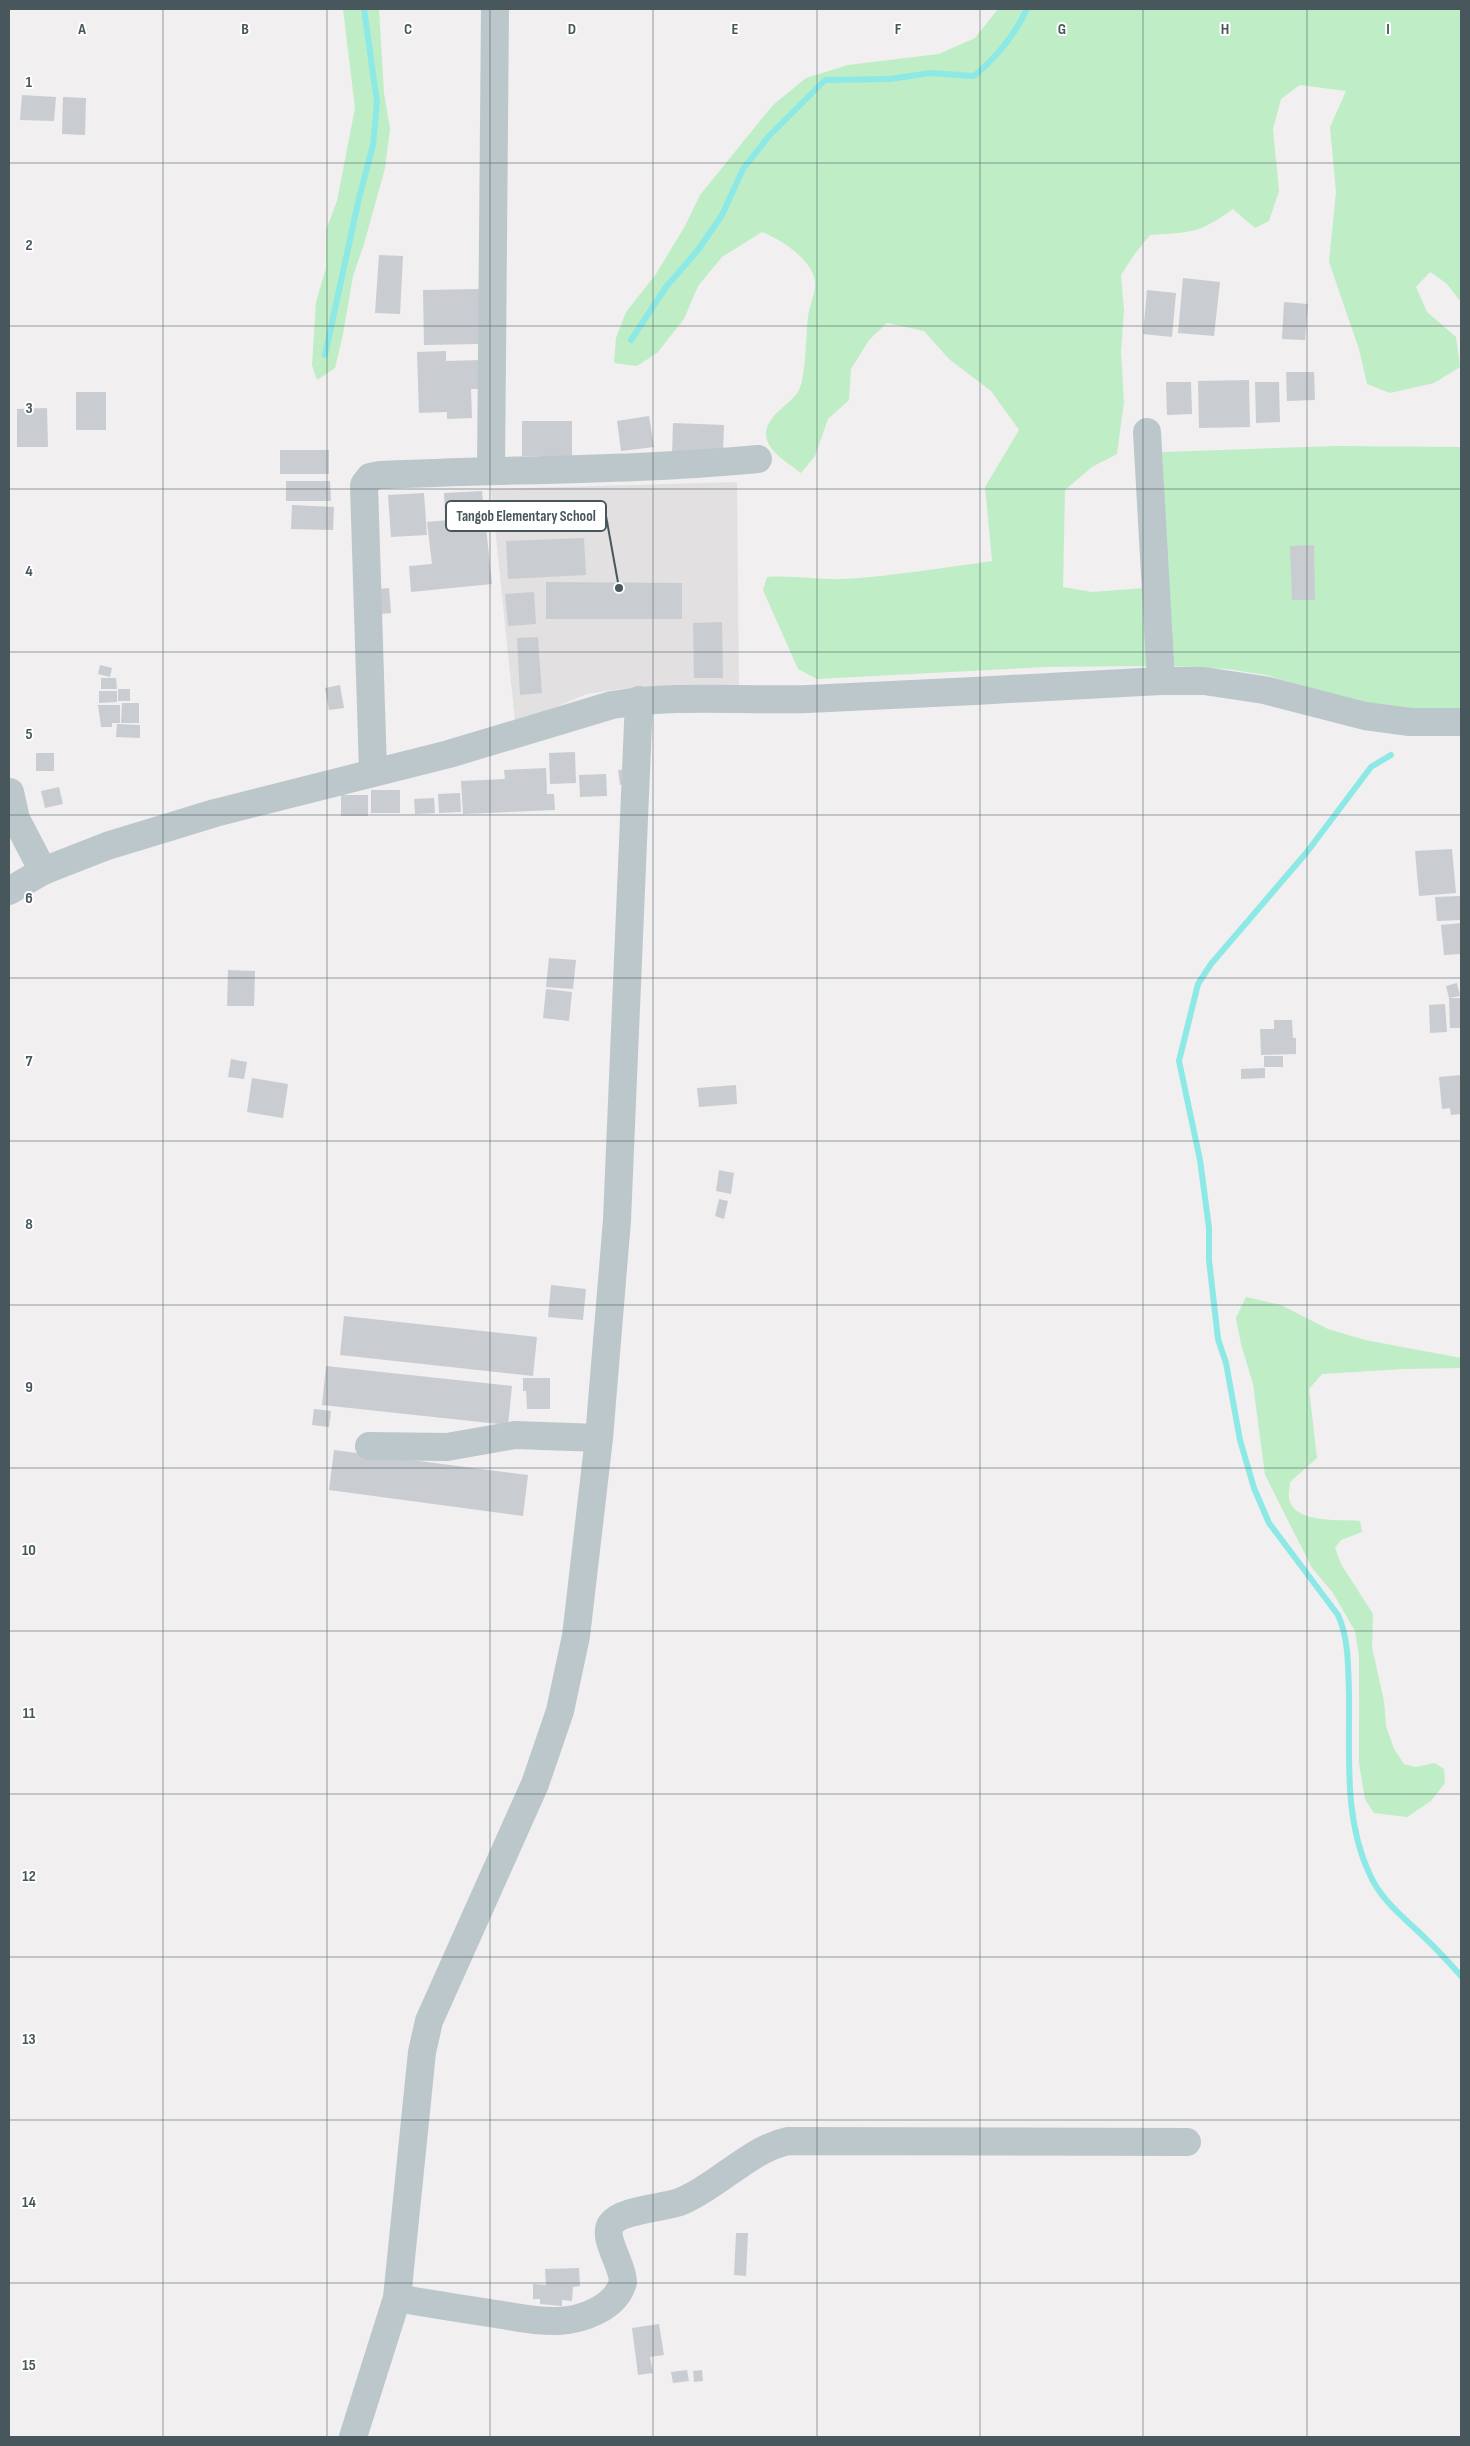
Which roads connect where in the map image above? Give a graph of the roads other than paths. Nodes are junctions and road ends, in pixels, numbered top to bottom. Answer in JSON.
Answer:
{"nodes":[{"id":1,"x":495,"y":9,"type":"edge"},
{"id":2,"x":1147,"y":432,"type":"dead end"},
{"id":3,"x":758,"y":459,"type":"dead end"},
{"id":4,"x":491,"y":470,"type":"junction"},
{"id":5,"x":1161,"y":681,"type":"junction"},
{"id":6,"x":640,"y":700,"type":"junction"},
{"id":7,"x":1461,"y":722,"type":"edge"},
{"id":8,"x":372,"y":771,"type":"junction"},
{"id":9,"x":10,"y":792,"type":"edge"},
{"id":10,"x":43,"y":871,"type":"junction"},
{"id":11,"x":9,"y":891,"type":"edge"},
{"id":12,"x":599,"y":1438,"type":"junction"},
{"id":13,"x":369,"y":1446,"type":"dead end"},
{"id":14,"x":1187,"y":2142,"type":"dead end"},
{"id":15,"x":397,"y":2298,"type":"junction"},
{"id":16,"x":353,"y":2437,"type":"edge"}],
"edges":[{"from":1,"to":4,"type":"street"},
{"from":2,"to":5,"type":"street"},
{"from":3,"to":4,"type":"street"},
{"from":4,"to":8,"type":"street"},
{"from":5,"to":6,"type":"street"},
{"from":5,"to":7,"type":"street"},
{"from":6,"to":8,"type":"street"},
{"from":6,"to":12,"type":"street"},
{"from":8,"to":10,"type":"street"},
{"from":9,"to":10,"type":"street"},
{"from":10,"to":11,"type":"street"},
{"from":12,"to":13,"type":"street"},
{"from":12,"to":15,"type":"street"},
{"from":14,"to":15,"type":"street"},
{"from":15,"to":16,"type":"street"}]}
